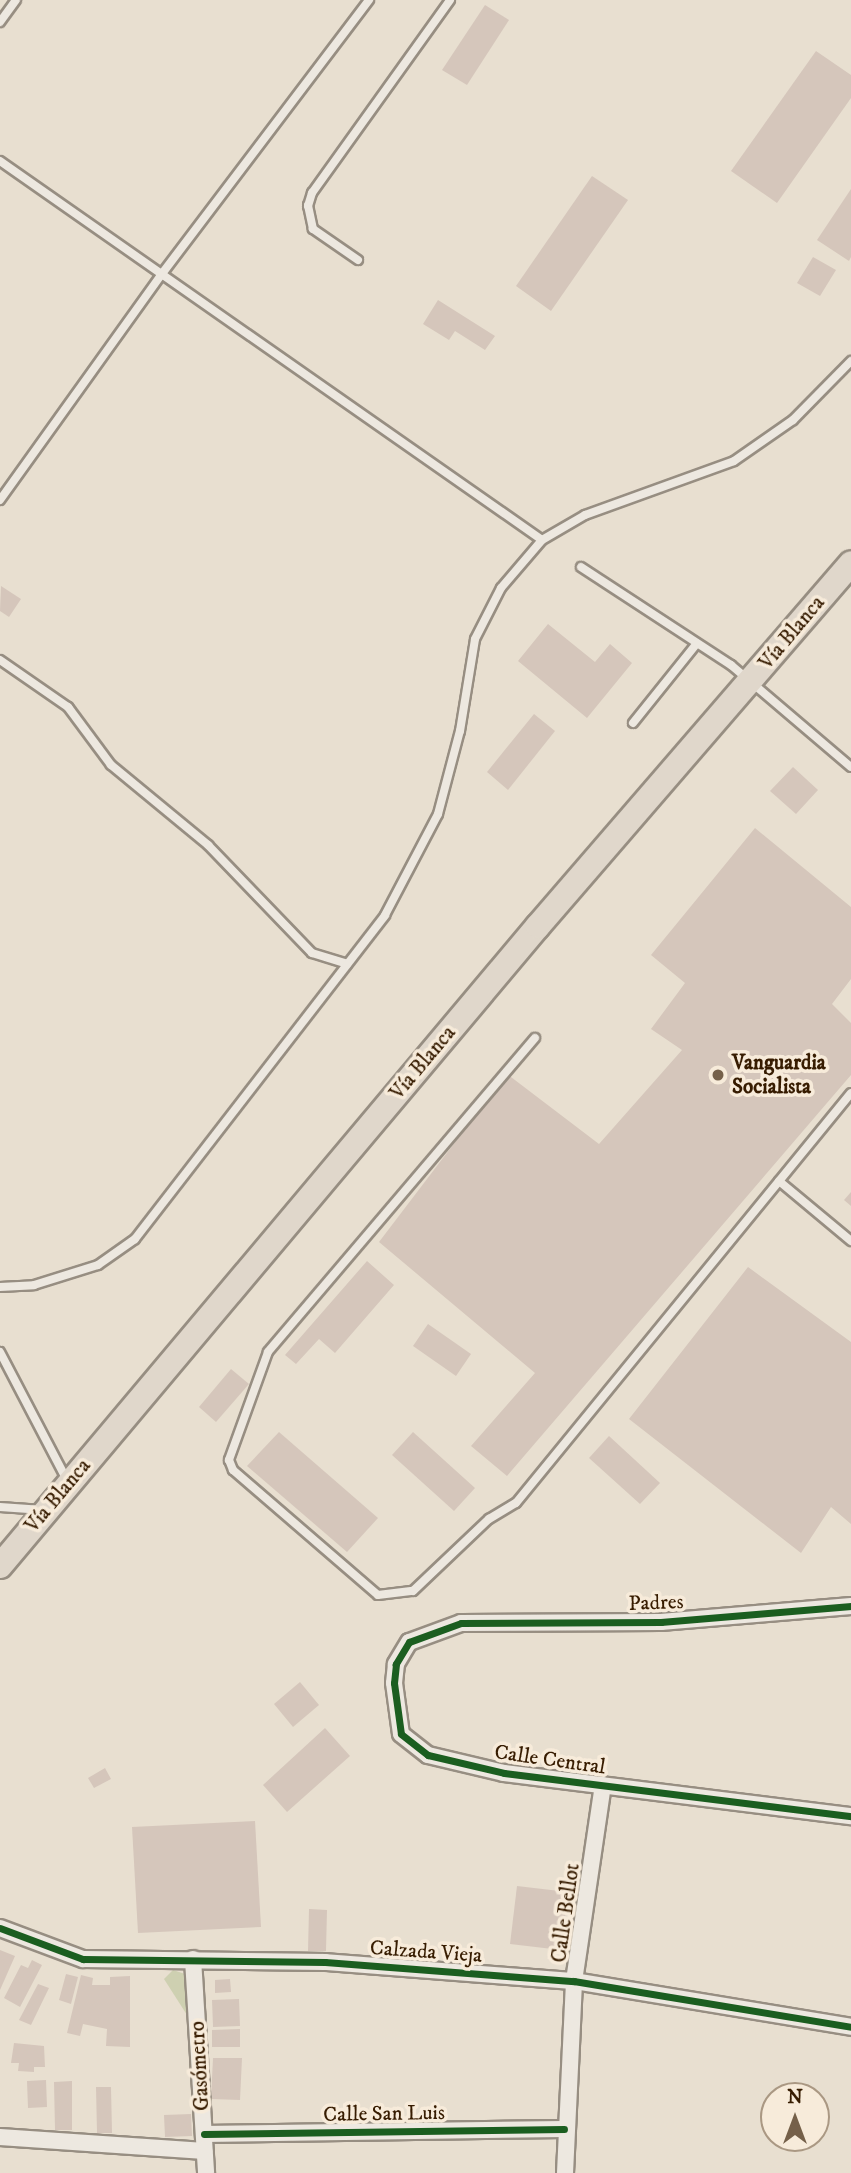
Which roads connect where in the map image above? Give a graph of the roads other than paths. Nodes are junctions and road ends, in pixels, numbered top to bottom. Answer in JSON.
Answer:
{"nodes":[{"id":1,"x":16,"y":0,"type":"edge"},
{"id":2,"x":369,"y":0,"type":"edge"},
{"id":3,"x":450,"y":0,"type":"edge"},
{"id":4,"x":0,"y":22,"type":"edge"},
{"id":5,"x":0,"y":161,"type":"edge"},
{"id":6,"x":358,"y":260,"type":"dead end"},
{"id":7,"x":161,"y":275,"type":"junction"},
{"id":8,"x":851,"y":361,"type":"edge"},
{"id":9,"x":0,"y":500,"type":"edge"},
{"id":10,"x":542,"y":540,"type":"junction"},
{"id":11,"x":851,"y":564,"type":"edge"},
{"id":12,"x":581,"y":567,"type":"dead end"},
{"id":13,"x":696,"y":643,"type":"junction"},
{"id":14,"x":0,"y":660,"type":"edge"},
{"id":15,"x":752,"y":681,"type":"junction"},
{"id":16,"x":634,"y":723,"type":"dead end"},
{"id":17,"x":851,"y":766,"type":"edge"},
{"id":18,"x":347,"y":964,"type":"junction"},
{"id":19,"x":535,"y":1038,"type":"dead end"},
{"id":20,"x":851,"y":1093,"type":"edge"},
{"id":21,"x":779,"y":1181,"type":"junction"},
{"id":22,"x":851,"y":1241,"type":"edge"},
{"id":23,"x":0,"y":1287,"type":"edge"},
{"id":24,"x":0,"y":1352,"type":"edge"},
{"id":25,"x":68,"y":1483,"type":"junction"},
{"id":26,"x":0,"y":1507,"type":"edge"},
{"id":27,"x":46,"y":1510,"type":"junction"},
{"id":28,"x":0,"y":1566,"type":"edge"},
{"id":29,"x":851,"y":1606,"type":"edge"},
{"id":30,"x":461,"y":1623,"type":"joint"},
{"id":31,"x":603,"y":1786,"type":"junction"},
{"id":32,"x":851,"y":1816,"type":"edge"},
{"id":33,"x":0,"y":1928,"type":"edge"},
{"id":34,"x":194,"y":1959,"type":"junction"},
{"id":35,"x":574,"y":1981,"type":"junction"},
{"id":36,"x":851,"y":2027,"type":"edge"},
{"id":37,"x":564,"y":2129,"type":"junction"},
{"id":38,"x":204,"y":2134,"type":"junction"},
{"id":39,"x":0,"y":2137,"type":"edge"},
{"id":40,"x":205,"y":2151,"type":"junction"},
{"id":41,"x":206,"y":2173,"type":"edge"},
{"id":42,"x":565,"y":2173,"type":"edge"}],
"edges":[{"from":1,"to":4,"type":"lane"},
{"from":2,"to":7,"type":"lane"},
{"from":3,"to":6,"type":"lane"},
{"from":5,"to":7,"type":"lane"},
{"from":7,"to":9,"type":"lane"},
{"from":7,"to":10,"type":"lane"},
{"from":8,"to":10,"type":"lane"},
{"from":10,"to":18,"type":"lane"},
{"from":11,"to":15,"type":"main road","name":"Vía Blanca"},
{"from":12,"to":13,"type":"lane"},
{"from":13,"to":15,"type":"lane"},
{"from":13,"to":16,"type":"lane"},
{"from":14,"to":18,"type":"lane"},
{"from":15,"to":17,"type":"lane"},
{"from":15,"to":25,"type":"main road","name":"Vía Blanca"},
{"from":18,"to":23,"type":"lane"},
{"from":19,"to":21,"type":"lane"},
{"from":20,"to":21,"type":"lane"},
{"from":21,"to":22,"type":"lane"},
{"from":24,"to":25,"type":"lane"},
{"from":25,"to":27,"type":"main road","name":"Vía Blanca"},
{"from":26,"to":27,"type":"lane"},
{"from":27,"to":28,"type":"main road","name":"Vía Blanca"},
{"from":29,"to":30,"type":"street","name":"Padres"},
{"from":30,"to":31,"type":"street","name":"Calle Central"},
{"from":31,"to":32,"type":"street","name":"Calle Central"},
{"from":31,"to":35,"type":"street","name":"Calle Bellot"},
{"from":33,"to":34,"type":"street","name":"Calzada Vieja"},
{"from":34,"to":35,"type":"street","name":"Calzada Vieja"},
{"from":34,"to":38,"type":"street","name":"Gasómetro"},
{"from":35,"to":36,"type":"street","name":"Calzada Vieja"},
{"from":35,"to":37,"type":"street","name":"Calle Bellot"},
{"from":37,"to":38,"type":"street","name":"Calle San Luis"},
{"from":37,"to":42,"type":"street","name":"Calle Bellot"},
{"from":38,"to":40,"type":"street","name":"Gasómetro"},
{"from":39,"to":40,"type":"street"},
{"from":40,"to":41,"type":"street","name":"Gasómetro"}]}
